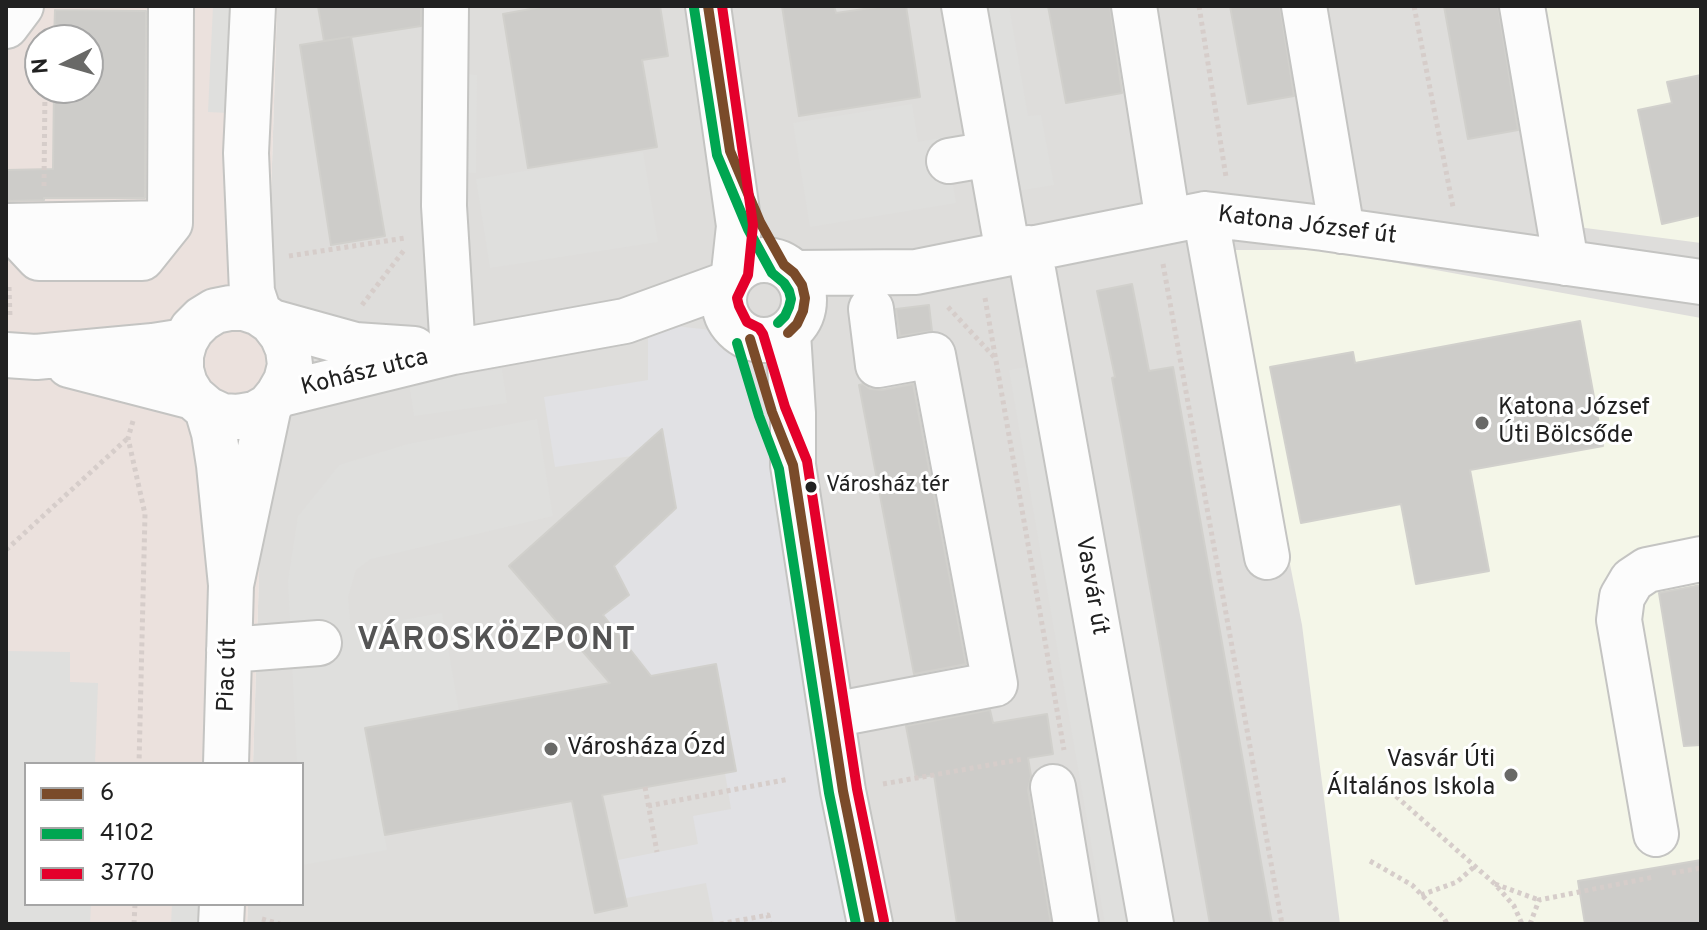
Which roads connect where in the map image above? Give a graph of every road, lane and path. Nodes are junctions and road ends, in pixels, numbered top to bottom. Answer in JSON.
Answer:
{"nodes":[{"id":1,"x":21,"y":6,"type":"edge"},
{"id":2,"x":171,"y":6,"type":"edge"},
{"id":3,"x":253,"y":6,"type":"edge"},
{"id":4,"x":446,"y":6,"type":"edge"},
{"id":5,"x":708,"y":6,"type":"edge"},
{"id":6,"x":964,"y":6,"type":"edge"},
{"id":7,"x":1134,"y":6,"type":"edge"},
{"id":8,"x":1199,"y":6,"type":"edge"},
{"id":9,"x":1304,"y":6,"type":"edge"},
{"id":10,"x":1414,"y":6,"type":"edge"},
{"id":11,"x":1522,"y":6,"type":"edge"},
{"id":12,"x":6,"y":26,"type":"edge"},
{"id":13,"x":45,"y":104,"type":"edge"},
{"id":14,"x":730,"y":151,"type":"junction"},
{"id":15,"x":246,"y":153,"type":"junction"},
{"id":16,"x":44,"y":196,"type":"dead end"},
{"id":17,"x":1454,"y":216,"type":"dead end"},
{"id":18,"x":1190,"y":217,"type":"junction"},
{"id":19,"x":8,"y":226,"type":"edge"},
{"id":20,"x":1342,"y":231,"type":"junction"},
{"id":21,"x":1019,"y":250,"type":"junction"},
{"id":22,"x":286,"y":256,"type":"dead end"},
{"id":23,"x":1566,"y":263,"type":"junction"},
{"id":24,"x":789,"y":269,"type":"junction"},
{"id":25,"x":916,"y":272,"type":"junction"},
{"id":26,"x":730,"y":278,"type":"junction"},
{"id":27,"x":1701,"y":282,"type":"edge"},
{"id":28,"x":984,"y":290,"type":"dead end"},
{"id":29,"x":360,"y":306,"type":"dead end"},
{"id":30,"x":871,"y":309,"type":"dead end"},
{"id":31,"x":265,"y":318,"type":"junction"},
{"id":32,"x":636,"y":322,"type":"junction"},
{"id":33,"x":193,"y":330,"type":"junction"},
{"id":34,"x":769,"y":332,"type":"junction"},
{"id":35,"x":453,"y":352,"type":"junction"},
{"id":36,"x":21,"y":356,"type":"edge"},
{"id":37,"x":274,"y":400,"type":"junction"},
{"id":38,"x":200,"y":403,"type":"junction"},
{"id":39,"x":138,"y":415,"type":"dead end"},
{"id":40,"x":128,"y":438,"type":"junction"},
{"id":41,"x":6,"y":550,"type":"edge"},
{"id":42,"x":1267,"y":557,"type":"dead end"},
{"id":43,"x":1701,"y":559,"type":"edge"},
{"id":44,"x":231,"y":585,"type":"junction"},
{"id":45,"x":319,"y":643,"type":"dead end"},
{"id":46,"x":229,"y":650,"type":"junction"},
{"id":47,"x":832,"y":715,"type":"junction"},
{"id":48,"x":139,"y":762,"type":"edge"},
{"id":49,"x":226,"y":762,"type":"edge"},
{"id":50,"x":1009,"y":762,"type":"dead end"},
{"id":51,"x":1059,"y":769,"type":"joint"},
{"id":52,"x":1372,"y":775,"type":"dead end"},
{"id":53,"x":789,"y":779,"type":"dead end"},
{"id":54,"x":878,"y":785,"type":"dead end"},
{"id":55,"x":645,"y":787,"type":"dead end"},
{"id":56,"x":648,"y":806,"type":"junction"},
{"id":57,"x":657,"y":852,"type":"dead end"},
{"id":58,"x":1370,"y":861,"type":"dead end"},
{"id":59,"x":1661,"y":861,"type":"junction"},
{"id":60,"x":1475,"y":866,"type":"junction"},
{"id":61,"x":1701,"y":868,"type":"edge"},
{"id":62,"x":1495,"y":884,"type":"junction"},
{"id":63,"x":1421,"y":895,"type":"junction"},
{"id":64,"x":1539,"y":900,"type":"junction"},
{"id":65,"x":224,"y":906,"type":"edge"},
{"id":66,"x":242,"y":922,"type":"edge"},
{"id":67,"x":280,"y":924,"type":"edge"},
{"id":68,"x":720,"y":924,"type":"edge"},
{"id":69,"x":770,"y":924,"type":"edge"},
{"id":70,"x":870,"y":924,"type":"edge"},
{"id":71,"x":1076,"y":924,"type":"edge"},
{"id":72,"x":1151,"y":924,"type":"edge"},
{"id":73,"x":1282,"y":924,"type":"edge"},
{"id":74,"x":1447,"y":924,"type":"edge"},
{"id":75,"x":1522,"y":924,"type":"edge"},
{"id":76,"x":1530,"y":924,"type":"edge"}],
"edges":[{"from":1,"to":12,"type":"street"},
{"from":2,"to":19,"type":"street"},
{"from":3,"to":15,"type":"street"},
{"from":4,"to":35,"type":"street"},
{"from":5,"to":14,"type":"street"},
{"from":6,"to":21,"type":"street","name":"Vasvár út"},
{"from":7,"to":18,"type":"street"},
{"from":8,"to":18,"type":"path"},
{"from":9,"to":20,"type":"street"},
{"from":10,"to":17,"type":"path"},
{"from":11,"to":23,"type":"street"},
{"from":13,"to":16,"type":"path"},
{"from":14,"to":24,"type":"street"},
{"from":14,"to":26,"type":"street"},
{"from":15,"to":31,"type":"street"},
{"from":15,"to":33,"type":"street"},
{"from":18,"to":20,"type":"street","name":"Katona József út"},
{"from":18,"to":21,"type":"street","name":"Katona József út"},
{"from":18,"to":42,"type":"street"},
{"from":18,"to":73,"type":"path"},
{"from":20,"to":23,"type":"street","name":"Katona József út"},
{"from":21,"to":25,"type":"street","name":"Katona József út"},
{"from":21,"to":72,"type":"street","name":"Vasvár út"},
{"from":22,"to":29,"type":"path"},
{"from":23,"to":27,"type":"street","name":"Katona József út"},
{"from":24,"to":25,"type":"street"},
{"from":24,"to":26,"type":"street"},
{"from":24,"to":34,"type":"street"},
{"from":25,"to":34,"type":"street"},
{"from":26,"to":32,"type":"street","name":"Kohász utca"},
{"from":26,"to":34,"type":"street"},
{"from":28,"to":51,"type":"path"},
{"from":30,"to":47,"type":"street"},
{"from":31,"to":33,"type":"street"},
{"from":31,"to":35,"type":"street","name":"Kohász utca"},
{"from":31,"to":37,"type":"street"},
{"from":32,"to":34,"type":"street"},
{"from":32,"to":35,"type":"street","name":"Kohász utca"},
{"from":33,"to":36,"type":"street"},
{"from":33,"to":38,"type":"street"},
{"from":34,"to":47,"type":"street"},
{"from":35,"to":37,"type":"street","name":"Kohász utca"},
{"from":36,"to":38,"type":"street"},
{"from":37,"to":38,"type":"street"},
{"from":37,"to":44,"type":"street"},
{"from":38,"to":44,"type":"street"},
{"from":39,"to":40,"type":"path"},
{"from":40,"to":41,"type":"path"},
{"from":40,"to":48,"type":"path"},
{"from":43,"to":59,"type":"street"},
{"from":44,"to":46,"type":"street","name":"Piac út"},
{"from":45,"to":46,"type":"street"},
{"from":46,"to":49,"type":"street","name":"Piac út"},
{"from":47,"to":70,"type":"street"},
{"from":50,"to":54,"type":"path"},
{"from":51,"to":71,"type":"street"},
{"from":52,"to":60,"type":"path"},
{"from":53,"to":56,"type":"path"},
{"from":55,"to":56,"type":"path"},
{"from":56,"to":57,"type":"path"},
{"from":58,"to":63,"type":"path"},
{"from":59,"to":61,"type":"path"},
{"from":59,"to":64,"type":"path"},
{"from":60,"to":62,"type":"path"},
{"from":60,"to":63,"type":"path"},
{"from":62,"to":64,"type":"path"},
{"from":62,"to":75,"type":"path"},
{"from":63,"to":74,"type":"path"},
{"from":64,"to":76,"type":"path"},
{"from":65,"to":66,"type":"street"},
{"from":66,"to":67,"type":"path"},
{"from":68,"to":69,"type":"path"}]}
